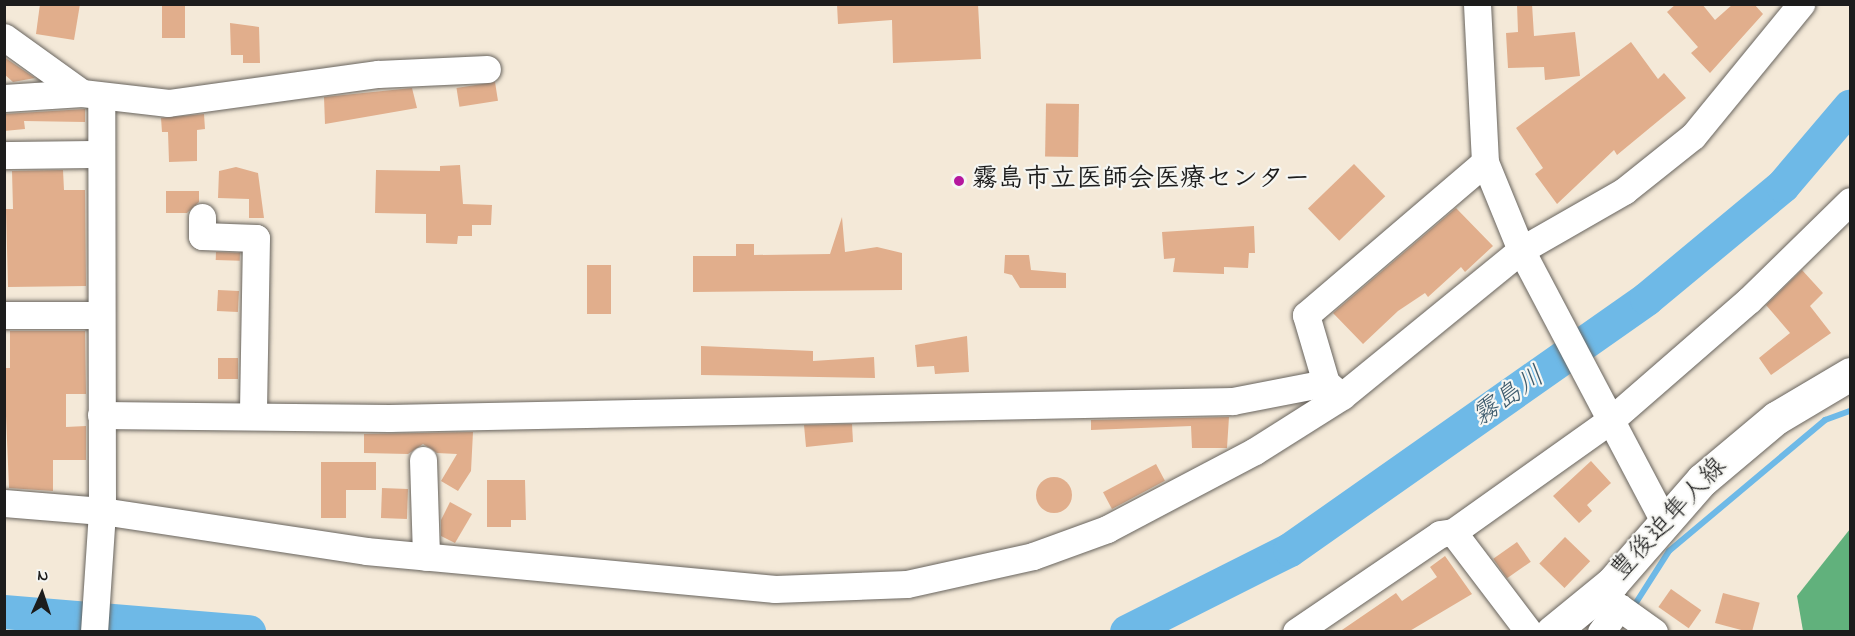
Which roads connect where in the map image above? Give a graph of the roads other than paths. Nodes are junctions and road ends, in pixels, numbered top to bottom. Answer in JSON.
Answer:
{"nodes":[{"id":1,"x":1477,"y":4,"type":"edge"},
{"id":2,"x":1801,"y":4,"type":"edge"},
{"id":3,"x":4,"y":37,"type":"edge"},
{"id":4,"x":487,"y":69,"type":"dead end"},
{"id":5,"x":92,"y":96,"type":"junction"},
{"id":6,"x":4,"y":98,"type":"edge"},
{"id":7,"x":99,"y":154,"type":"junction"},
{"id":8,"x":4,"y":156,"type":"edge"},
{"id":9,"x":1485,"y":162,"type":"junction"},
{"id":10,"x":1851,"y":201,"type":"edge"},
{"id":11,"x":202,"y":217,"type":"dead end"},
{"id":12,"x":1521,"y":250,"type":"junction"},
{"id":13,"x":4,"y":315,"type":"edge"},
{"id":14,"x":99,"y":315,"type":"junction"},
{"id":15,"x":1851,"y":374,"type":"edge"},
{"id":16,"x":1334,"y":389,"type":"junction"},
{"id":17,"x":253,"y":413,"type":"junction"},
{"id":18,"x":100,"y":415,"type":"junction"},
{"id":19,"x":1612,"y":419,"type":"junction"},
{"id":20,"x":423,"y":460,"type":"dead end"},
{"id":21,"x":4,"y":503,"type":"edge"},
{"id":22,"x":101,"y":515,"type":"junction"},
{"id":23,"x":1664,"y":521,"type":"junction"},
{"id":24,"x":1453,"y":532,"type":"junction"},
{"id":25,"x":426,"y":557,"type":"junction"},
{"id":26,"x":1636,"y":619,"type":"edge"},
{"id":27,"x":94,"y":632,"type":"edge"},
{"id":28,"x":1296,"y":632,"type":"edge"},
{"id":29,"x":1529,"y":632,"type":"edge"},
{"id":30,"x":1552,"y":632,"type":"edge"},
{"id":31,"x":1601,"y":632,"type":"edge"}],
"edges":[{"from":1,"to":9,"type":"street"},
{"from":2,"to":12,"type":"street"},
{"from":3,"to":5,"type":"street"},
{"from":4,"to":5,"type":"street"},
{"from":5,"to":6,"type":"street"},
{"from":5,"to":7,"type":"street"},
{"from":7,"to":8,"type":"street"},
{"from":7,"to":14,"type":"street"},
{"from":9,"to":12,"type":"street"},
{"from":9,"to":16,"type":"street"},
{"from":10,"to":19,"type":"street"},
{"from":11,"to":17,"type":"street"},
{"from":12,"to":16,"type":"street"},
{"from":12,"to":19,"type":"street"},
{"from":13,"to":14,"type":"street"},
{"from":14,"to":18,"type":"street"},
{"from":15,"to":23,"type":"main road","name":"豊後迫隼人線"},
{"from":16,"to":17,"type":"street"},
{"from":16,"to":25,"type":"street"},
{"from":17,"to":18,"type":"street"},
{"from":18,"to":22,"type":"street"},
{"from":19,"to":23,"type":"street"},
{"from":19,"to":24,"type":"street"},
{"from":20,"to":25,"type":"street"},
{"from":21,"to":22,"type":"street"},
{"from":22,"to":25,"type":"street"},
{"from":22,"to":27,"type":"street"},
{"from":23,"to":30,"type":"main road","name":"豊後迫隼人線"},
{"from":24,"to":28,"type":"street"},
{"from":24,"to":29,"type":"street"},
{"from":26,"to":31,"type":"street"}]}
